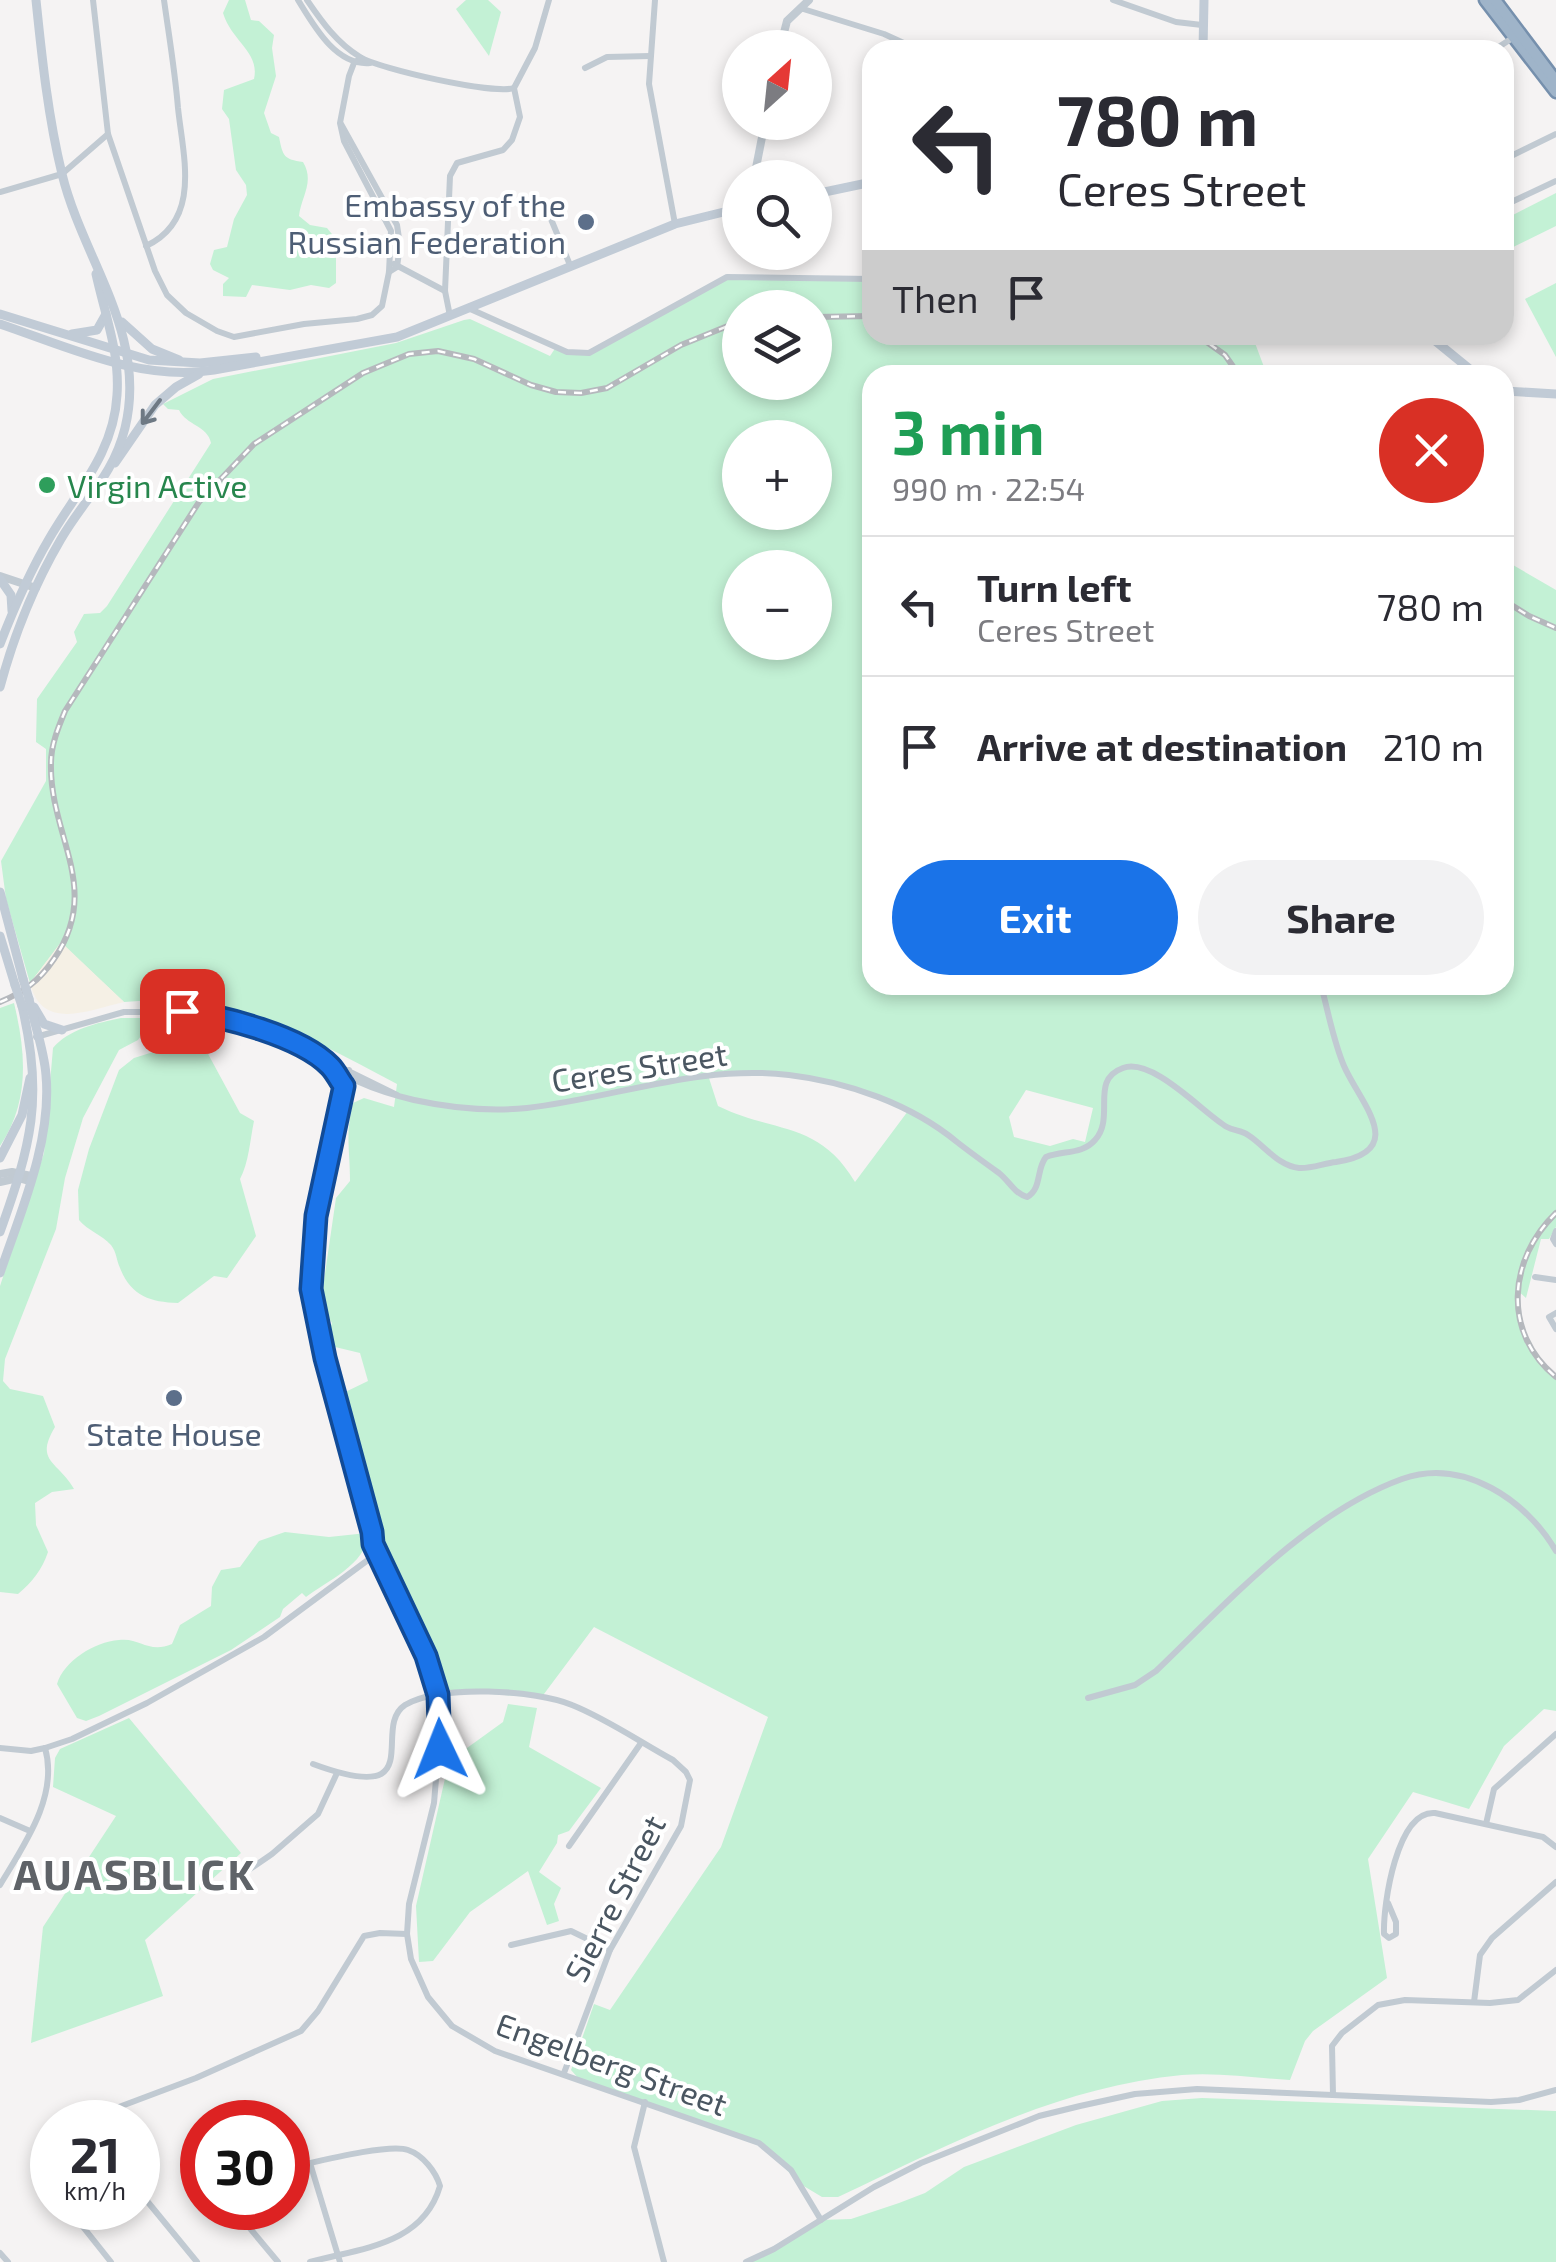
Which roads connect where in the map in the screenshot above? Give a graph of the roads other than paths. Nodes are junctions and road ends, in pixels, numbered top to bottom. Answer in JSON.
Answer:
{"nodes":[{"id":1,"x":36,"y":0,"type":"edge"},
{"id":2,"x":93,"y":0,"type":"edge"},
{"id":3,"x":164,"y":0,"type":"edge"},
{"id":4,"x":298,"y":0,"type":"edge"},
{"id":5,"x":307,"y":0,"type":"edge"},
{"id":6,"x":549,"y":0,"type":"edge"},
{"id":7,"x":655,"y":0,"type":"edge"},
{"id":8,"x":809,"y":0,"type":"edge"},
{"id":9,"x":1113,"y":0,"type":"edge"},
{"id":10,"x":1204,"y":0,"type":"edge"},
{"id":11,"x":1484,"y":0,"type":"edge"},
{"id":12,"x":1494,"y":0,"type":"edge"},
{"id":13,"x":800,"y":8,"type":"junction"},
{"id":14,"x":1202,"y":25,"type":"junction"},
{"id":15,"x":784,"y":30,"type":"edge"},
{"id":16,"x":1516,"y":36,"type":"junction"},
{"id":17,"x":898,"y":40,"type":"edge"},
{"id":18,"x":1203,"y":40,"type":"edge"},
{"id":19,"x":1510,"y":40,"type":"edge"},
{"id":20,"x":650,"y":56,"type":"junction"},
{"id":21,"x":358,"y":60,"type":"junction"},
{"id":22,"x":585,"y":68,"type":"dead end"},
{"id":23,"x":1556,"y":80,"type":"edge"},
{"id":24,"x":514,"y":88,"type":"junction"},
{"id":25,"x":1556,"y":92,"type":"edge"},
{"id":26,"x":340,"y":123,"type":"junction"},
{"id":27,"x":108,"y":134,"type":"junction"},
{"id":28,"x":1556,"y":134,"type":"edge"},
{"id":29,"x":1514,"y":155,"type":"edge"},
{"id":30,"x":62,"y":174,"type":"junction"},
{"id":31,"x":1556,"y":182,"type":"edge"},
{"id":32,"x":862,"y":184,"type":"edge"},
{"id":33,"x":832,"y":190,"type":"edge"},
{"id":34,"x":0,"y":192,"type":"edge"},
{"id":35,"x":1514,"y":201,"type":"edge"},
{"id":36,"x":546,"y":207,"type":"dead end"},
{"id":37,"x":722,"y":212,"type":"edge"},
{"id":38,"x":675,"y":224,"type":"junction"},
{"id":39,"x":146,"y":246,"type":"junction"},
{"id":40,"x":94,"y":262,"type":"junction"},
{"id":41,"x":570,"y":265,"type":"junction"},
{"id":42,"x":393,"y":269,"type":"junction"},
{"id":43,"x":862,"y":279,"type":"edge"},
{"id":44,"x":445,"y":291,"type":"junction"},
{"id":45,"x":468,"y":308,"type":"junction"},
{"id":46,"x":0,"y":314,"type":"edge"},
{"id":47,"x":106,"y":314,"type":"junction"},
{"id":48,"x":450,"y":316,"type":"junction"},
{"id":49,"x":120,"y":320,"type":"junction"},
{"id":50,"x":0,"y":324,"type":"edge"},
{"id":51,"x":65,"y":334,"type":"junction"},
{"id":52,"x":1440,"y":345,"type":"edge"},
{"id":53,"x":116,"y":358,"type":"junction"},
{"id":54,"x":130,"y":361,"type":"junction"},
{"id":55,"x":1465,"y":365,"type":"edge"},
{"id":56,"x":201,"y":368,"type":"junction"},
{"id":57,"x":1514,"y":392,"type":"edge"},
{"id":58,"x":1556,"y":394,"type":"edge"},
{"id":59,"x":114,"y":464,"type":"junction"},
{"id":60,"x":0,"y":578,"type":"edge"},
{"id":61,"x":25,"y":583,"type":"junction"},
{"id":62,"x":36,"y":588,"type":"junction"},
{"id":63,"x":12,"y":614,"type":"junction"},
{"id":64,"x":0,"y":644,"type":"edge"},
{"id":65,"x":0,"y":686,"type":"edge"},
{"id":66,"x":0,"y":892,"type":"edge"},
{"id":67,"x":0,"y":936,"type":"edge"},
{"id":68,"x":19,"y":982,"type":"junction"},
{"id":69,"x":1323,"y":995,"type":"edge"},
{"id":70,"x":27,"y":1002,"type":"junction"},
{"id":71,"x":62,"y":1030,"type":"junction"},
{"id":72,"x":34,"y":1038,"type":"junction"},
{"id":73,"x":318,"y":1056,"type":"junction"},
{"id":74,"x":34,"y":1063,"type":"junction"},
{"id":75,"x":330,"y":1066,"type":"junction"},
{"id":76,"x":348,"y":1072,"type":"junction"},
{"id":77,"x":365,"y":1085,"type":"junction"},
{"id":78,"x":343,"y":1088,"type":"junction"},
{"id":79,"x":398,"y":1097,"type":"junction"},
{"id":80,"x":0,"y":1158,"type":"edge"},
{"id":81,"x":0,"y":1174,"type":"edge"},
{"id":82,"x":25,"y":1177,"type":"junction"},
{"id":83,"x":0,"y":1182,"type":"edge"},
{"id":84,"x":1556,"y":1231,"type":"edge"},
{"id":85,"x":0,"y":1232,"type":"edge"},
{"id":86,"x":1556,"y":1244,"type":"edge"},
{"id":87,"x":0,"y":1273,"type":"edge"},
{"id":88,"x":1535,"y":1277,"type":"dead end"},
{"id":89,"x":1556,"y":1280,"type":"edge"},
{"id":90,"x":1556,"y":1313,"type":"edge"},
{"id":91,"x":1556,"y":1330,"type":"edge"},
{"id":92,"x":372,"y":1532,"type":"junction"},
{"id":93,"x":373,"y":1544,"type":"junction"},
{"id":94,"x":378,"y":1552,"type":"junction"},
{"id":95,"x":1556,"y":1552,"type":"edge"},
{"id":96,"x":365,"y":1562,"type":"junction"},
{"id":97,"x":385,"y":1572,"type":"junction"},
{"id":98,"x":396,"y":1589,"type":"junction"},
{"id":99,"x":438,"y":1695,"type":"junction"},
{"id":100,"x":1088,"y":1698,"type":"dead end"},
{"id":101,"x":1556,"y":1734,"type":"edge"},
{"id":102,"x":641,"y":1743,"type":"junction"},
{"id":103,"x":45,"y":1748,"type":"junction"},
{"id":104,"x":0,"y":1751,"type":"edge"},
{"id":105,"x":313,"y":1764,"type":"dead end"},
{"id":106,"x":336,"y":1773,"type":"junction"},
{"id":107,"x":0,"y":1818,"type":"edge"},
{"id":108,"x":1486,"y":1824,"type":"junction"},
{"id":109,"x":30,"y":1830,"type":"junction"},
{"id":110,"x":570,"y":1846,"type":"dead end"},
{"id":111,"x":1556,"y":1846,"type":"edge"},
{"id":112,"x":1556,"y":1882,"type":"edge"},
{"id":113,"x":0,"y":1885,"type":"edge"},
{"id":114,"x":225,"y":1886,"type":"dead end"},
{"id":115,"x":1388,"y":1903,"type":"junction"},
{"id":116,"x":407,"y":1934,"type":"junction"},
{"id":117,"x":510,"y":1944,"type":"dead end"},
{"id":118,"x":610,"y":1950,"type":"junction"},
{"id":119,"x":1556,"y":1970,"type":"edge"},
{"id":120,"x":1474,"y":2002,"type":"junction"},
{"id":121,"x":564,"y":2073,"type":"junction"},
{"id":122,"x":1556,"y":2090,"type":"edge"},
{"id":123,"x":1333,"y":2094,"type":"junction"},
{"id":124,"x":138,"y":2100,"type":"edge"},
{"id":125,"x":644,"y":2102,"type":"junction"},
{"id":126,"x":310,"y":2164,"type":"joint"},
{"id":127,"x":160,"y":2216,"type":"edge"},
{"id":128,"x":821,"y":2220,"type":"junction"},
{"id":129,"x":86,"y":2230,"type":"edge"},
{"id":130,"x":251,"y":2230,"type":"edge"},
{"id":131,"x":0,"y":2254,"type":"edge"},
{"id":132,"x":338,"y":2258,"type":"edge"},
{"id":133,"x":8,"y":2262,"type":"edge"},
{"id":134,"x":111,"y":2262,"type":"edge"},
{"id":135,"x":198,"y":2262,"type":"edge"},
{"id":136,"x":278,"y":2262,"type":"edge"},
{"id":137,"x":310,"y":2262,"type":"edge"},
{"id":138,"x":664,"y":2262,"type":"edge"},
{"id":139,"x":746,"y":2262,"type":"edge"}],
"edges":[{"from":1,"to":30,"type":"main road"},
{"from":2,"to":27,"type":"street"},
{"from":3,"to":39,"type":"street"},
{"from":4,"to":21,"type":"street"},
{"from":5,"to":21,"type":"street"},
{"from":6,"to":24,"type":"street"},
{"from":7,"to":20,"type":"street"},
{"from":8,"to":13,"type":"street"},
{"from":9,"to":14,"type":"street"},
{"from":10,"to":14,"type":"main road"},
{"from":11,"to":16,"type":"highway"},
{"from":12,"to":16,"type":"highway"},
{"from":13,"to":15,"type":"street"},
{"from":13,"to":17,"type":"street"},
{"from":14,"to":18,"type":"main road"},
{"from":16,"to":19,"type":"street"},
{"from":16,"to":23,"type":"highway"},
{"from":16,"to":25,"type":"highway"},
{"from":20,"to":22,"type":"street"},
{"from":20,"to":38,"type":"street"},
{"from":21,"to":24,"type":"street"},
{"from":21,"to":26,"type":"street"},
{"from":24,"to":44,"type":"street"},
{"from":26,"to":42,"type":"street"},
{"from":26,"to":42,"type":"street"},
{"from":27,"to":30,"type":"street"},
{"from":27,"to":39,"type":"street"},
{"from":28,"to":29,"type":"street"},
{"from":30,"to":34,"type":"street"},
{"from":30,"to":40,"type":"main road"},
{"from":31,"to":35,"type":"street"},
{"from":32,"to":33,"type":"main road"},
{"from":36,"to":41,"type":"street"},
{"from":37,"to":38,"type":"main road"},
{"from":38,"to":41,"type":"main road"},
{"from":39,"to":42,"type":"street"},
{"from":40,"to":47,"type":"main road"},
{"from":40,"to":49,"type":"main road"},
{"from":41,"to":45,"type":"main road"},
{"from":42,"to":44,"type":"street"},
{"from":43,"to":45,"type":"street"},
{"from":44,"to":48,"type":"street"},
{"from":45,"to":48,"type":"main road"},
{"from":46,"to":51,"type":"main road"},
{"from":47,"to":51,"type":"main road"},
{"from":47,"to":53,"type":"main road"},
{"from":48,"to":56,"type":"main road"},
{"from":49,"to":54,"type":"main road"},
{"from":49,"to":56,"type":"main road"},
{"from":50,"to":53,"type":"main road"},
{"from":51,"to":53,"type":"main road"},
{"from":52,"to":55,"type":"main road"},
{"from":53,"to":54,"type":"main road"},
{"from":53,"to":61,"type":"main road"},
{"from":54,"to":56,"type":"main road"},
{"from":54,"to":59,"type":"main road"},
{"from":56,"to":59,"type":"main road","one_way":true},
{"from":57,"to":58,"type":"main road"},
{"from":59,"to":62,"type":"main road"},
{"from":60,"to":61,"type":"street"},
{"from":60,"to":63,"type":"main road"},
{"from":61,"to":62,"type":"street"},
{"from":61,"to":63,"type":"main road"},
{"from":62,"to":65,"type":"main road"},
{"from":63,"to":64,"type":"main road"},
{"from":66,"to":68,"type":"main road"},
{"from":67,"to":68,"type":"main road"},
{"from":68,"to":70,"type":"main road","bridge":true},
{"from":69,"to":79,"type":"street","name":"Ceres Street"},
{"from":70,"to":71,"type":"main road"},
{"from":70,"to":72,"type":"main road"},
{"from":71,"to":72,"type":"street","name":"Ceres Street"},
{"from":71,"to":73,"type":"street","name":"Ceres Street"},
{"from":72,"to":74,"type":"main road"},
{"from":72,"to":82,"type":"main road"},
{"from":73,"to":75,"type":"street","name":"Ceres Street"},
{"from":73,"to":76,"type":"street","name":"Ceres Street"},
{"from":74,"to":80,"type":"main road"},
{"from":74,"to":82,"type":"main road"},
{"from":75,"to":76,"type":"street","name":"Ceres Street"},
{"from":75,"to":78,"type":"street"},
{"from":76,"to":77,"type":"street","name":"Ceres Street"},
{"from":76,"to":78,"type":"street","name":"Engelberg Street"},
{"from":76,"to":79,"type":"street","name":"Ceres Street"},
{"from":77,"to":78,"type":"street"},
{"from":77,"to":79,"type":"street","name":"Ceres Street"},
{"from":78,"to":92,"type":"street","name":"Engelberg Street"},
{"from":81,"to":82,"type":"street"},
{"from":82,"to":83,"type":"street"},
{"from":82,"to":85,"type":"main road"},
{"from":82,"to":87,"type":"main road"},
{"from":84,"to":86,"type":"street"},
{"from":88,"to":89,"type":"street"},
{"from":90,"to":91,"type":"street"},
{"from":92,"to":93,"type":"street","name":"Engelberg Street"},
{"from":92,"to":94,"type":"street","name":"Engelberg Street"},
{"from":93,"to":94,"type":"street","name":"Engelberg Street"},
{"from":93,"to":96,"type":"street"},
{"from":94,"to":96,"type":"street"},
{"from":94,"to":97,"type":"street","name":"Engelberg Street"},
{"from":94,"to":98,"type":"street","name":"Engelberg Street"},
{"from":95,"to":100,"type":"street"},
{"from":96,"to":97,"type":"street"},
{"from":96,"to":103,"type":"street"},
{"from":97,"to":98,"type":"street","name":"Engelberg Street"},
{"from":98,"to":99,"type":"street","name":"Engelberg Street"},
{"from":99,"to":102,"type":"street","name":"Sierre Street"},
{"from":99,"to":106,"type":"street"},
{"from":99,"to":116,"type":"street","name":"Engelberg Street"},
{"from":101,"to":108,"type":"street"},
{"from":102,"to":110,"type":"street"},
{"from":102,"to":118,"type":"street","name":"Sierre Street"},
{"from":103,"to":104,"type":"street"},
{"from":103,"to":109,"type":"street"},
{"from":105,"to":106,"type":"street"},
{"from":106,"to":114,"type":"street"},
{"from":107,"to":109,"type":"street"},
{"from":108,"to":111,"type":"street"},
{"from":108,"to":115,"type":"street"},
{"from":109,"to":113,"type":"street"},
{"from":112,"to":120,"type":"street"},
{"from":115,"to":115,"type":"street"},
{"from":116,"to":121,"type":"street","name":"Engelberg Street"},
{"from":116,"to":124,"type":"street"},
{"from":117,"to":118,"type":"street"},
{"from":118,"to":121,"type":"street","name":"Sierre Street"},
{"from":119,"to":120,"type":"street"},
{"from":120,"to":123,"type":"street"},
{"from":121,"to":125,"type":"street","name":"Engelberg Street"},
{"from":122,"to":123,"type":"street"},
{"from":123,"to":128,"type":"street"},
{"from":125,"to":128,"type":"street","name":"Engelberg Street"},
{"from":125,"to":138,"type":"street"},
{"from":126,"to":132,"type":"street"},
{"from":126,"to":132,"type":"street"},
{"from":127,"to":135,"type":"street"},
{"from":128,"to":139,"type":"street"},
{"from":129,"to":134,"type":"street"},
{"from":130,"to":136,"type":"street"},
{"from":131,"to":133,"type":"street"},
{"from":132,"to":137,"type":"street"}]}
